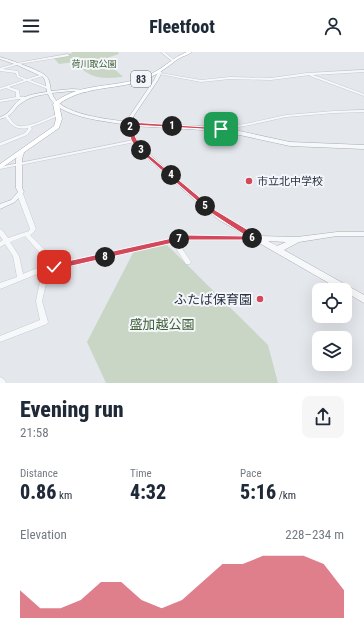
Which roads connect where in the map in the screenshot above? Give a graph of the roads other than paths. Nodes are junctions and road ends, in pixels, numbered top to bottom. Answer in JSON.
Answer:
{"nodes":[{"id":1,"x":162,"y":52,"type":"edge"},
{"id":2,"x":190,"y":52,"type":"edge"},
{"id":3,"x":68,"y":54,"type":"dead end"},
{"id":4,"x":0,"y":58,"type":"edge"},
{"id":5,"x":173,"y":60,"type":"junction"},
{"id":6,"x":17,"y":64,"type":"junction"},
{"id":7,"x":0,"y":70,"type":"edge"},
{"id":8,"x":364,"y":71,"type":"edge"},
{"id":9,"x":160,"y":73,"type":"junction"},
{"id":10,"x":307,"y":74,"type":"junction"},
{"id":11,"x":42,"y":75,"type":"junction"},
{"id":12,"x":25,"y":80,"type":"junction"},
{"id":13,"x":6,"y":86,"type":"junction"},
{"id":14,"x":0,"y":87,"type":"edge"},
{"id":15,"x":49,"y":90,"type":"junction"},
{"id":16,"x":86,"y":91,"type":"junction"},
{"id":17,"x":364,"y":95,"type":"edge"},
{"id":18,"x":18,"y":98,"type":"junction"},
{"id":19,"x":26,"y":98,"type":"junction"},
{"id":20,"x":0,"y":101,"type":"edge"},
{"id":21,"x":56,"y":104,"type":"junction"},
{"id":22,"x":364,"y":111,"type":"edge"},
{"id":23,"x":356,"y":112,"type":"junction"},
{"id":24,"x":58,"y":115,"type":"junction"},
{"id":25,"x":364,"y":115,"type":"edge"},
{"id":26,"x":6,"y":116,"type":"junction"},
{"id":27,"x":0,"y":118,"type":"edge"},
{"id":28,"x":130,"y":124,"type":"junction"},
{"id":29,"x":28,"y":126,"type":"junction"},
{"id":30,"x":221,"y":129,"type":"junction"},
{"id":31,"x":134,"y":141,"type":"junction"},
{"id":32,"x":0,"y":145,"type":"edge"},
{"id":33,"x":364,"y":147,"type":"edge"},
{"id":34,"x":21,"y":153,"type":"junction"},
{"id":35,"x":19,"y":165,"type":"junction"},
{"id":36,"x":0,"y":167,"type":"edge"},
{"id":37,"x":20,"y":194,"type":"junction"},
{"id":38,"x":0,"y":207,"type":"edge"},
{"id":39,"x":0,"y":231,"type":"edge"},
{"id":40,"x":26,"y":234,"type":"junction"},
{"id":41,"x":364,"y":234,"type":"edge"},
{"id":42,"x":255,"y":238,"type":"junction"},
{"id":43,"x":178,"y":240,"type":"junction"},
{"id":44,"x":297,"y":240,"type":"junction"},
{"id":45,"x":6,"y":241,"type":"junction"},
{"id":46,"x":0,"y":245,"type":"edge"},
{"id":47,"x":277,"y":250,"type":"junction"},
{"id":48,"x":188,"y":262,"type":"dead end"},
{"id":49,"x":46,"y":269,"type":"junction"},
{"id":50,"x":20,"y":277,"type":"junction"},
{"id":51,"x":0,"y":286,"type":"edge"},
{"id":52,"x":364,"y":299,"type":"edge"},
{"id":53,"x":0,"y":339,"type":"edge"}],
"edges":[{"from":1,"to":5,"type":"street"},
{"from":2,"to":5,"type":"main road","number":"83"},
{"from":3,"to":6,"type":"street"},
{"from":4,"to":6,"type":"street"},
{"from":5,"to":9,"type":"main road","number":"83"},
{"from":6,"to":7,"type":"street"},
{"from":6,"to":11,"type":"street"},
{"from":7,"to":12,"type":"street"},
{"from":8,"to":10,"type":"street"},
{"from":9,"to":10,"type":"street"},
{"from":9,"to":16,"type":"main road","number":"83"},
{"from":9,"to":28,"type":"street"},
{"from":10,"to":17,"type":"street"},
{"from":11,"to":12,"type":"street"},
{"from":11,"to":15,"type":"street"},
{"from":12,"to":13,"type":"street"},
{"from":12,"to":15,"type":"street"},
{"from":13,"to":14,"type":"street"},
{"from":13,"to":18,"type":"street"},
{"from":15,"to":16,"type":"street"},
{"from":15,"to":19,"type":"street"},
{"from":15,"to":21,"type":"street"},
{"from":16,"to":21,"type":"main road","number":"83"},
{"from":18,"to":19,"type":"street"},
{"from":18,"to":20,"type":"street"},
{"from":19,"to":26,"type":"street"},
{"from":21,"to":24,"type":"main road"},
{"from":21,"to":28,"type":"street"},
{"from":22,"to":23,"type":"street"},
{"from":23,"to":25,"type":"street"},
{"from":23,"to":30,"type":"street"},
{"from":24,"to":29,"type":"street"},
{"from":24,"to":34,"type":"main road"},
{"from":26,"to":27,"type":"street"},
{"from":26,"to":29,"type":"street"},
{"from":28,"to":30,"type":"street"},
{"from":28,"to":31,"type":"street"},
{"from":29,"to":32,"type":"street"},
{"from":30,"to":33,"type":"street"},
{"from":31,"to":35,"type":"street"},
{"from":31,"to":42,"type":"street"},
{"from":34,"to":35,"type":"street"},
{"from":34,"to":36,"type":"main road"},
{"from":35,"to":36,"type":"street"},
{"from":35,"to":37,"type":"street"},
{"from":37,"to":38,"type":"street"},
{"from":37,"to":40,"type":"street"},
{"from":39,"to":45,"type":"street"},
{"from":40,"to":45,"type":"street"},
{"from":40,"to":49,"type":"street"},
{"from":41,"to":44,"type":"street"},
{"from":42,"to":43,"type":"street"},
{"from":42,"to":44,"type":"street"},
{"from":42,"to":47,"type":"street"},
{"from":43,"to":48,"type":"street"},
{"from":43,"to":49,"type":"street"},
{"from":44,"to":47,"type":"street"},
{"from":45,"to":46,"type":"street"},
{"from":45,"to":50,"type":"street"},
{"from":47,"to":52,"type":"street"},
{"from":49,"to":50,"type":"street"},
{"from":49,"to":53,"type":"street"},
{"from":50,"to":51,"type":"street"}]}
